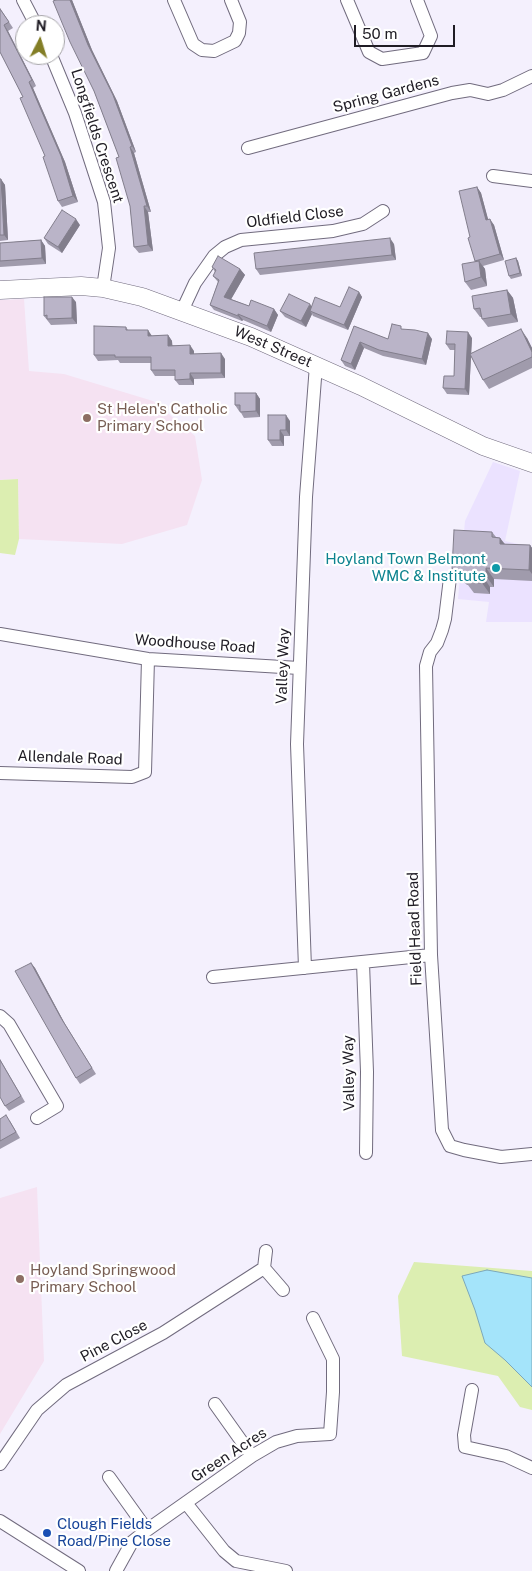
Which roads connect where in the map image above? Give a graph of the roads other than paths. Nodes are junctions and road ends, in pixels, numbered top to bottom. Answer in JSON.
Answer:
{"nodes":[{"id":1,"x":23,"y":0,"type":"edge"},
{"id":2,"x":174,"y":0,"type":"edge"},
{"id":3,"x":231,"y":0,"type":"edge"},
{"id":4,"x":347,"y":0,"type":"edge"},
{"id":5,"x":418,"y":0,"type":"edge"},
{"id":6,"x":31,"y":15,"type":"edge"},
{"id":7,"x":55,"y":65,"type":"edge"},
{"id":8,"x":532,"y":76,"type":"edge"},
{"id":9,"x":248,"y":148,"type":"dead end"},
{"id":10,"x":494,"y":176,"type":"dead end"},
{"id":11,"x":532,"y":181,"type":"edge"},
{"id":12,"x":383,"y":211,"type":"dead end"},
{"id":13,"x":103,"y":288,"type":"junction"},
{"id":14,"x":0,"y":290,"type":"edge"},
{"id":15,"x":182,"y":311,"type":"junction"},
{"id":16,"x":316,"y":365,"type":"junction"},
{"id":17,"x":532,"y":463,"type":"edge"},
{"id":18,"x":450,"y":578,"type":"edge"},
{"id":19,"x":444,"y":625,"type":"junction"},
{"id":20,"x":0,"y":634,"type":"edge"},
{"id":21,"x":455,"y":635,"type":"dead end"},
{"id":22,"x":148,"y":660,"type":"junction"},
{"id":23,"x":299,"y":668,"type":"junction"},
{"id":24,"x":0,"y":773,"type":"edge"},
{"id":25,"x":431,"y":955,"type":"junction"},
{"id":26,"x":362,"y":962,"type":"junction"},
{"id":27,"x":305,"y":968,"type":"junction"},
{"id":28,"x":213,"y":977,"type":"dead end"},
{"id":29,"x":0,"y":1016,"type":"edge"},
{"id":30,"x":37,"y":1118,"type":"dead end"},
{"id":31,"x":366,"y":1153,"type":"dead end"},
{"id":32,"x":532,"y":1154,"type":"edge"},
{"id":33,"x":266,"y":1252,"type":"dead end"},
{"id":34,"x":264,"y":1268,"type":"junction"},
{"id":35,"x":283,"y":1290,"type":"dead end"},
{"id":36,"x":313,"y":1318,"type":"dead end"},
{"id":37,"x":472,"y":1390,"type":"dead end"},
{"id":38,"x":214,"y":1404,"type":"dead end"},
{"id":39,"x":252,"y":1456,"type":"junction"},
{"id":40,"x":0,"y":1464,"type":"edge"},
{"id":41,"x":532,"y":1468,"type":"edge"},
{"id":42,"x":109,"y":1477,"type":"dead end"},
{"id":43,"x":186,"y":1502,"type":"junction"},
{"id":44,"x":0,"y":1521,"type":"edge"},
{"id":45,"x":147,"y":1530,"type":"junction"},
{"id":46,"x":78,"y":1571,"type":"edge"},
{"id":47,"x":116,"y":1571,"type":"edge"},
{"id":48,"x":286,"y":1571,"type":"edge"}],
"edges":[{"from":1,"to":6,"type":"street"},
{"from":2,"to":3,"type":"street"},
{"from":4,"to":5,"type":"street"},
{"from":7,"to":13,"type":"street","name":"Longfields Crescent"},
{"from":8,"to":9,"type":"street","name":"Spring Gardens"},
{"from":10,"to":11,"type":"street"},
{"from":12,"to":15,"type":"street","name":"Oldfield Close"},
{"from":13,"to":14,"type":"main road","name":"West Street"},
{"from":13,"to":15,"type":"main road","name":"West Street"},
{"from":15,"to":16,"type":"main road","name":"West Street"},
{"from":16,"to":17,"type":"main road","name":"West Street"},
{"from":16,"to":23,"type":"street","name":"Valley Way"},
{"from":18,"to":19,"type":"street"},
{"from":19,"to":21,"type":"street"},
{"from":19,"to":25,"type":"street","name":"Field Head Road"},
{"from":20,"to":22,"type":"street","name":"Woodhouse Road"},
{"from":22,"to":23,"type":"street","name":"Woodhouse Road"},
{"from":22,"to":24,"type":"street","name":"Allendale Road"},
{"from":23,"to":27,"type":"street","name":"Valley Way"},
{"from":25,"to":26,"type":"street"},
{"from":25,"to":32,"type":"street","name":"Field Head Road"},
{"from":26,"to":27,"type":"street"},
{"from":26,"to":31,"type":"street","name":"Valley Way"},
{"from":27,"to":28,"type":"street"},
{"from":29,"to":30,"type":"street"},
{"from":33,"to":34,"type":"street"},
{"from":34,"to":35,"type":"street"},
{"from":34,"to":40,"type":"street","name":"Pine Close"},
{"from":36,"to":39,"type":"street","name":"Green Acres"},
{"from":37,"to":41,"type":"street"},
{"from":38,"to":39,"type":"street"},
{"from":39,"to":43,"type":"street","name":"Green Acres"},
{"from":42,"to":45,"type":"street"},
{"from":43,"to":45,"type":"street","name":"Green Acres"},
{"from":43,"to":48,"type":"street"},
{"from":44,"to":46,"type":"street"},
{"from":45,"to":47,"type":"street","name":"Green Acres"}]}
